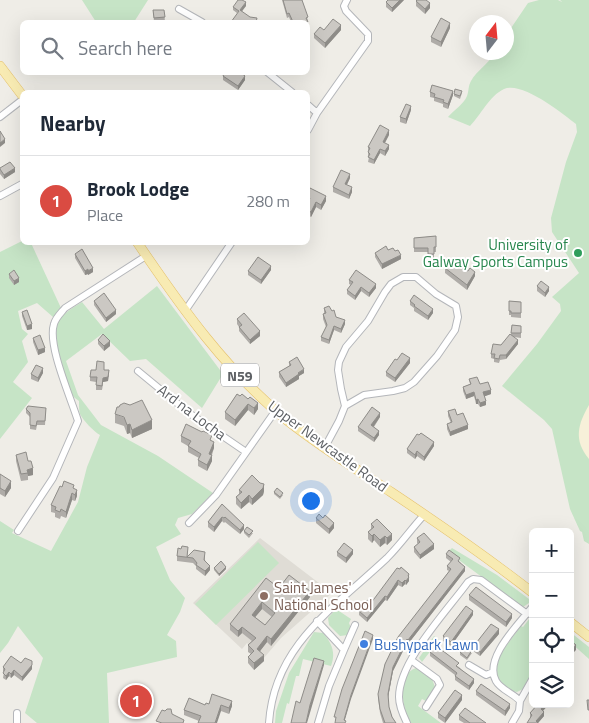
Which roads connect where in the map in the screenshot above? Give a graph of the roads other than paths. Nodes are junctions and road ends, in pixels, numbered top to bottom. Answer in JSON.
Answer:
{"nodes":[{"id":1,"x":347,"y":0,"type":"edge"},
{"id":2,"x":179,"y":9,"type":"dead end"},
{"id":3,"x":198,"y":20,"type":"edge"},
{"id":4,"x":0,"y":66,"type":"edge"},
{"id":5,"x":271,"y":75,"type":"edge"},
{"id":6,"x":290,"y":90,"type":"edge"},
{"id":7,"x":20,"y":92,"type":"edge"},
{"id":8,"x":20,"y":102,"type":"edge"},
{"id":9,"x":310,"y":107,"type":"edge"},
{"id":10,"x":317,"y":113,"type":"junction"},
{"id":11,"x":0,"y":117,"type":"edge"},
{"id":12,"x":310,"y":126,"type":"edge"},
{"id":13,"x":20,"y":185,"type":"edge"},
{"id":14,"x":0,"y":196,"type":"edge"},
{"id":15,"x":139,"y":245,"type":"edge"},
{"id":16,"x":230,"y":245,"type":"edge"},
{"id":17,"x":146,"y":256,"type":"junction"},
{"id":18,"x":185,"y":311,"type":"junction"},
{"id":19,"x":138,"y":371,"type":"dead end"},
{"id":20,"x":345,"y":406,"type":"junction"},
{"id":21,"x":276,"y":410,"type":"junction"},
{"id":22,"x":325,"y":447,"type":"junction"},
{"id":23,"x":246,"y":452,"type":"junction"},
{"id":24,"x":424,"y":515,"type":"junction"},
{"id":25,"x":189,"y":524,"type":"dead end"},
{"id":26,"x":18,"y":531,"type":"dead end"},
{"id":27,"x":529,"y":590,"type":"edge"},
{"id":28,"x":529,"y":611,"type":"edge"},
{"id":29,"x":527,"y":614,"type":"junction"},
{"id":30,"x":317,"y":621,"type":"junction"},
{"id":31,"x":355,"y":625,"type":"dead end"},
{"id":32,"x":574,"y":625,"type":"edge"},
{"id":33,"x":589,"y":637,"type":"edge"},
{"id":34,"x":344,"y":650,"type":"junction"},
{"id":35,"x":411,"y":660,"type":"junction"},
{"id":36,"x":469,"y":664,"type":"dead end"},
{"id":37,"x":493,"y":672,"type":"junction"},
{"id":38,"x":529,"y":685,"type":"edge"},
{"id":39,"x":520,"y":701,"type":"junction"},
{"id":40,"x":426,"y":707,"type":"dead end"},
{"id":41,"x":17,"y":713,"type":"dead end"},
{"id":42,"x":16,"y":723,"type":"edge"},
{"id":43,"x":270,"y":723,"type":"edge"},
{"id":44,"x":318,"y":723,"type":"edge"},
{"id":45,"x":407,"y":723,"type":"edge"},
{"id":46,"x":512,"y":723,"type":"edge"}],
"edges":[{"from":1,"to":10,"type":"street"},
{"from":2,"to":3,"type":"street"},
{"from":4,"to":7,"type":"main road"},
{"from":5,"to":6,"type":"street"},
{"from":8,"to":11,"type":"street"},
{"from":9,"to":10,"type":"street"},
{"from":10,"to":12,"type":"street"},
{"from":13,"to":14,"type":"street"},
{"from":15,"to":17,"type":"main road","name":"Upper Newcastle Road","number":"N59"},
{"from":16,"to":18,"type":"street"},
{"from":17,"to":18,"type":"main road","name":"Upper Newcastle Road","number":"N59"},
{"from":17,"to":26,"type":"street"},
{"from":18,"to":21,"type":"main road","name":"Upper Newcastle Road","number":"N59"},
{"from":19,"to":23,"type":"street","name":"Ard na Locha"},
{"from":20,"to":20,"type":"street"},
{"from":20,"to":22,"type":"street"},
{"from":21,"to":22,"type":"main road","name":"Upper Newcastle Road","number":"N59"},
{"from":21,"to":23,"type":"street"},
{"from":22,"to":24,"type":"main road","name":"Upper Newcastle Road","number":"N59"},
{"from":23,"to":25,"type":"street"},
{"from":24,"to":27,"type":"main road","name":"Upper Newcastle Road","number":"N59"},
{"from":24,"to":30,"type":"street"},
{"from":28,"to":29,"type":"street"},
{"from":29,"to":35,"type":"street"},
{"from":29,"to":37,"type":"street"},
{"from":30,"to":34,"type":"street"},
{"from":30,"to":43,"type":"street"},
{"from":31,"to":34,"type":"street"},
{"from":32,"to":33,"type":"main road"},
{"from":34,"to":44,"type":"street"},
{"from":35,"to":40,"type":"street"},
{"from":35,"to":45,"type":"street"},
{"from":36,"to":37,"type":"street"},
{"from":37,"to":39,"type":"street"},
{"from":38,"to":39,"type":"street"},
{"from":39,"to":46,"type":"street"},
{"from":41,"to":42,"type":"street"}]}
